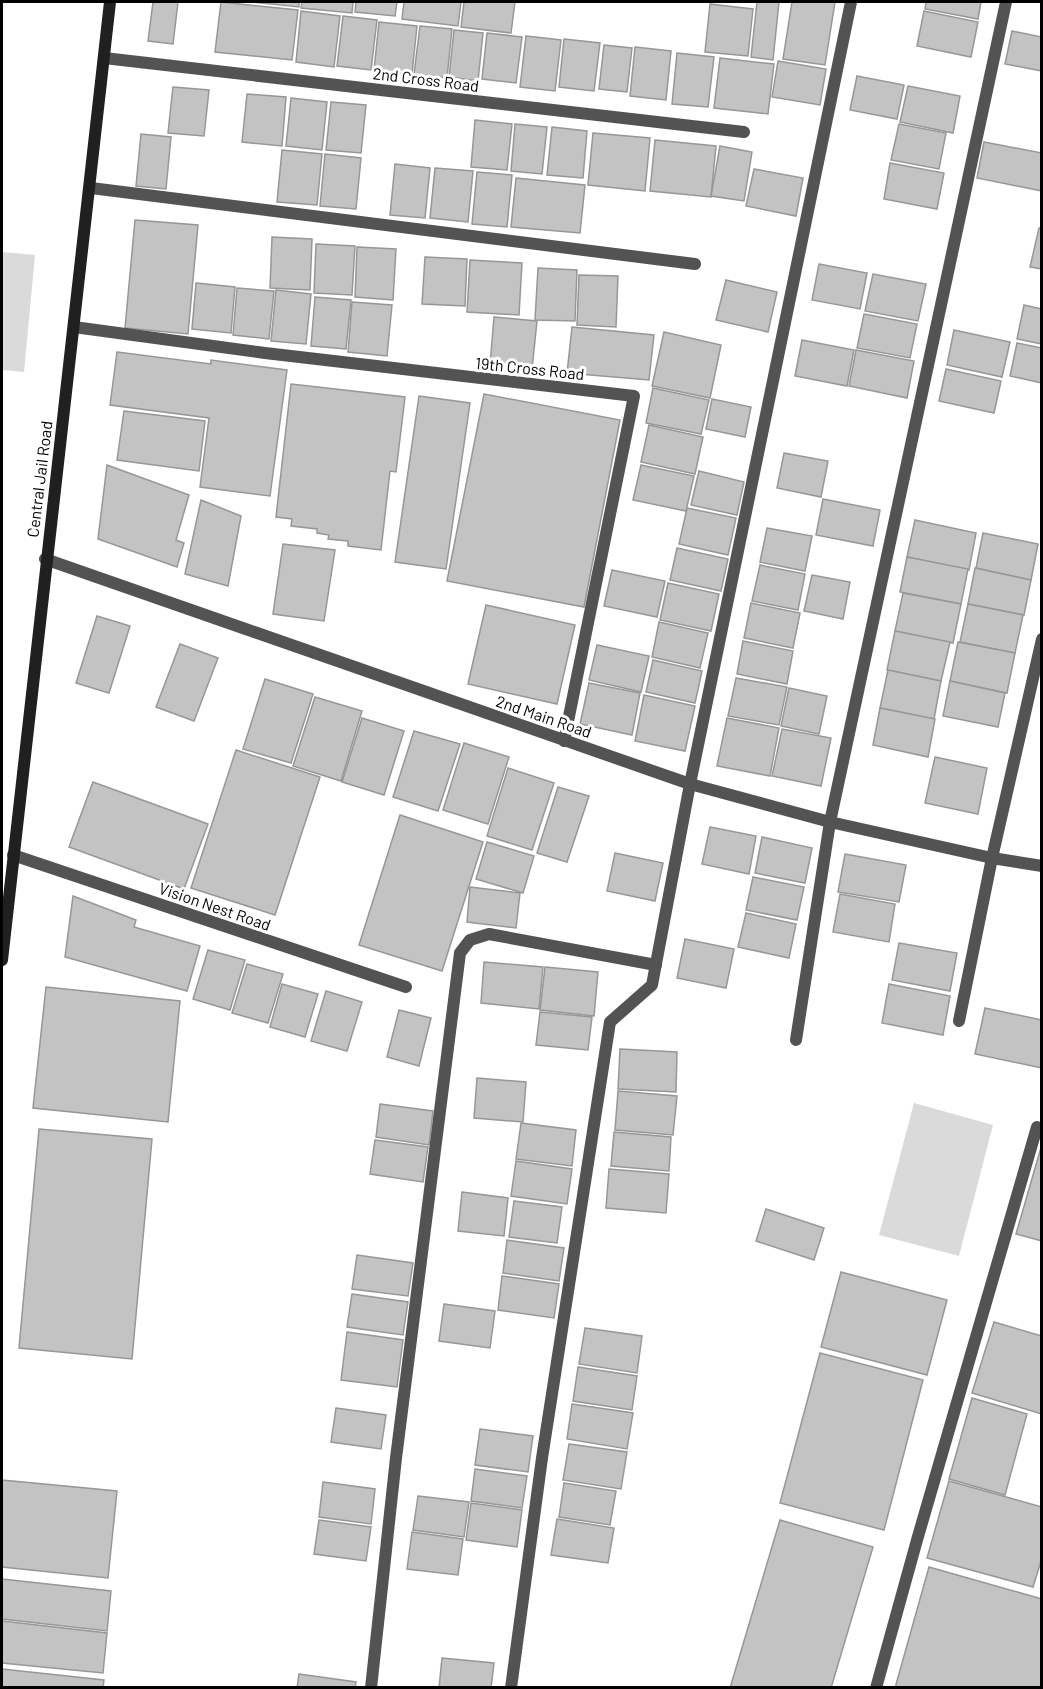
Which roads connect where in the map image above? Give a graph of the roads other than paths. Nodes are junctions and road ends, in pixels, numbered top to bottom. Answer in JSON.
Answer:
{"nodes":[{"id":1,"x":110,"y":2,"type":"edge"},
{"id":2,"x":851,"y":2,"type":"edge"},
{"id":3,"x":1006,"y":2,"type":"edge"},
{"id":4,"x":104,"y":58,"type":"junction"},
{"id":5,"x":744,"y":132,"type":"dead end"},
{"id":6,"x":91,"y":188,"type":"junction"},
{"id":7,"x":694,"y":264,"type":"dead end"},
{"id":8,"x":74,"y":327,"type":"junction"},
{"id":9,"x":45,"y":559,"type":"junction"},
{"id":10,"x":1041,"y":639,"type":"edge"},
{"id":11,"x":564,"y":741,"type":"junction"},
{"id":12,"x":690,"y":784,"type":"junction"},
{"id":13,"x":830,"y":822,"type":"junction"},
{"id":14,"x":13,"y":855,"type":"junction"},
{"id":15,"x":992,"y":858,"type":"junction"},
{"id":16,"x":1041,"y":866,"type":"edge"},
{"id":17,"x":2,"y":960,"type":"edge"},
{"id":18,"x":656,"y":965,"type":"junction"},
{"id":19,"x":406,"y":987,"type":"dead end"},
{"id":20,"x":959,"y":1021,"type":"dead end"},
{"id":21,"x":796,"y":1040,"type":"dead end"},
{"id":22,"x":1038,"y":1126,"type":"dead end"},
{"id":23,"x":370,"y":1688,"type":"edge"},
{"id":24,"x":511,"y":1688,"type":"edge"},
{"id":25,"x":876,"y":1688,"type":"edge"}],
"edges":[{"from":1,"to":4,"type":"main road","name":"Central Jail Road"},
{"from":2,"to":12,"type":"street"},
{"from":3,"to":13,"type":"street"},
{"from":4,"to":5,"type":"street","name":"2nd Cross Road"},
{"from":4,"to":6,"type":"main road","name":"Central Jail Road"},
{"from":6,"to":7,"type":"street"},
{"from":6,"to":8,"type":"main road","name":"Central Jail Road"},
{"from":8,"to":9,"type":"main road","name":"Central Jail Road"},
{"from":8,"to":11,"type":"street","name":"19th Cross Road"},
{"from":9,"to":11,"type":"street","name":"2nd Main Road"},
{"from":9,"to":14,"type":"main road","name":"Central Jail Road"},
{"from":10,"to":15,"type":"street"},
{"from":11,"to":12,"type":"street","name":"2nd Main Road"},
{"from":12,"to":13,"type":"street","name":"2nd Main Road"},
{"from":12,"to":18,"type":"street"},
{"from":13,"to":15,"type":"street","name":"2nd Main Road"},
{"from":13,"to":21,"type":"street"},
{"from":14,"to":17,"type":"main road","name":"Central Jail Road"},
{"from":14,"to":19,"type":"street","name":"Vision Nest Road"},
{"from":15,"to":16,"type":"street","name":"2nd Main Road"},
{"from":15,"to":20,"type":"street"},
{"from":18,"to":23,"type":"street"},
{"from":18,"to":24,"type":"street"},
{"from":22,"to":25,"type":"street"}]}
